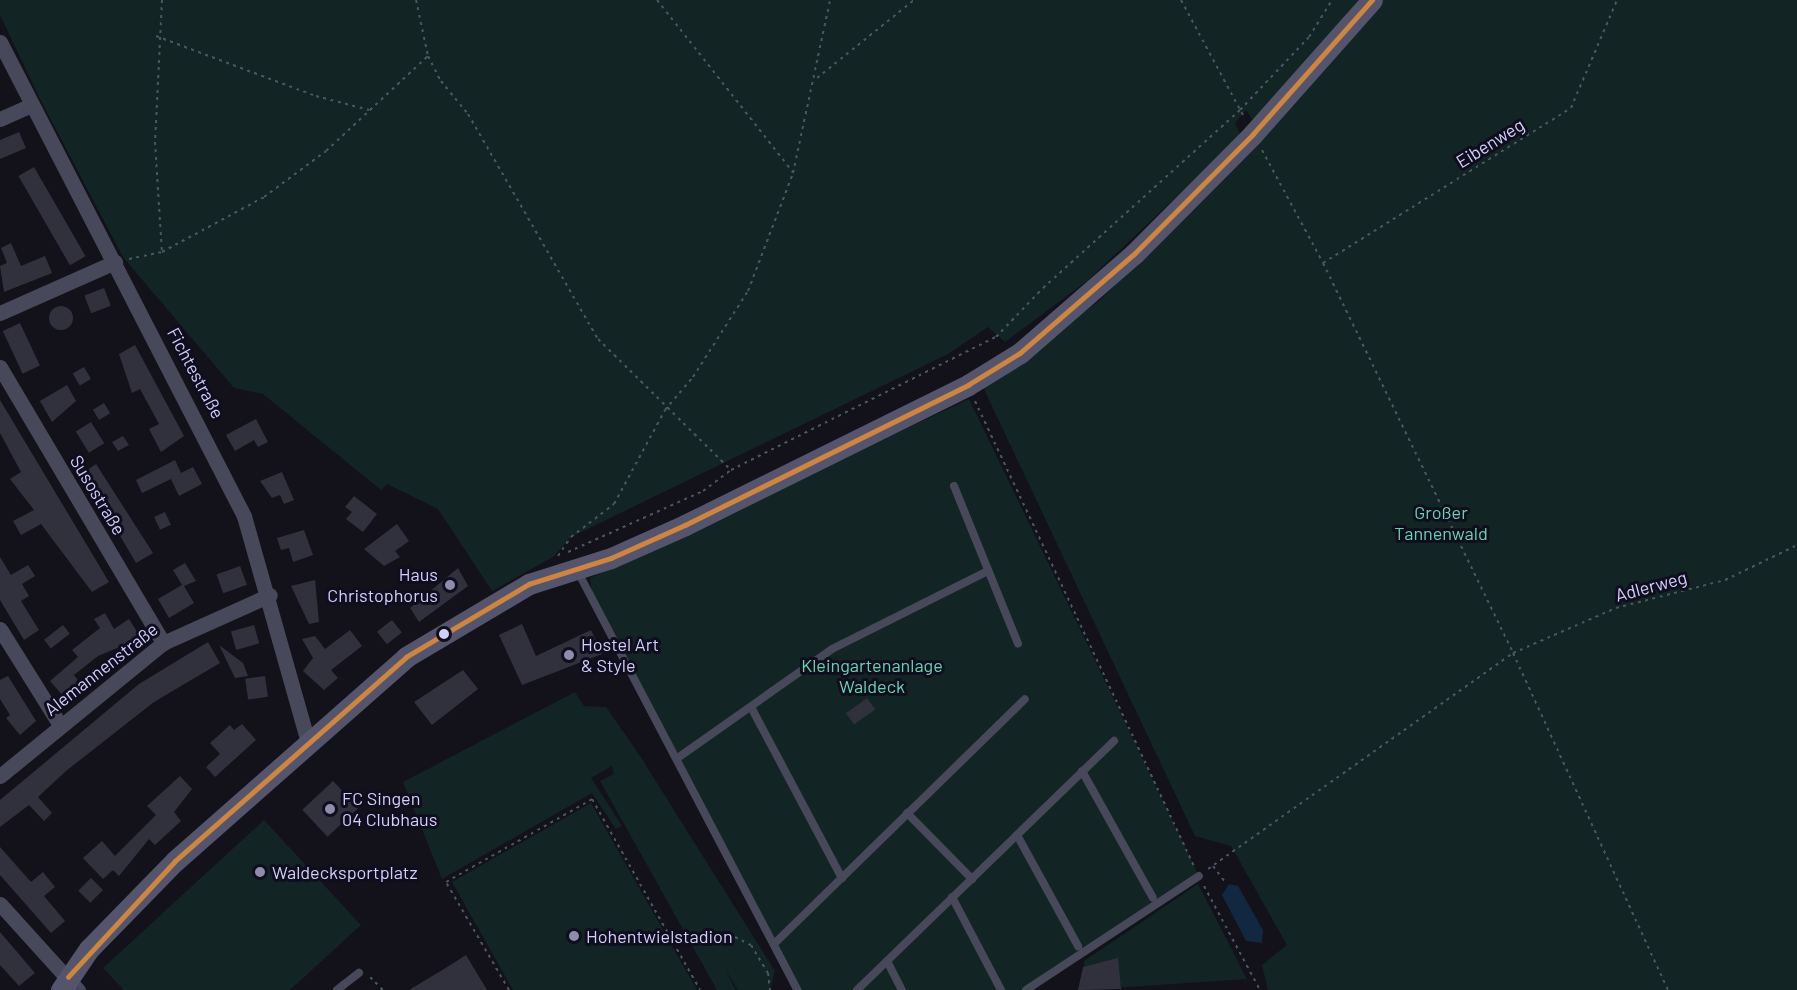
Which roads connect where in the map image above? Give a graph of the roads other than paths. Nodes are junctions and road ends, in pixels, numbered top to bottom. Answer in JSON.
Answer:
{"nodes":[{"id":1,"x":1372,"y":0,"type":"edge"},
{"id":2,"x":0,"y":42,"type":"edge"},
{"id":3,"x":32,"y":105,"type":"junction"},
{"id":4,"x":0,"y":119,"type":"edge"},
{"id":5,"x":115,"y":262,"type":"junction"},
{"id":6,"x":0,"y":313,"type":"edge"},
{"id":7,"x":0,"y":367,"type":"edge"},
{"id":8,"x":954,"y":486,"type":"dead end"},
{"id":9,"x":578,"y":571,"type":"junction"},
{"id":10,"x":988,"y":571,"type":"junction"},
{"id":11,"x":270,"y":595,"type":"junction"},
{"id":12,"x":0,"y":629,"type":"edge"},
{"id":13,"x":163,"y":642,"type":"junction"},
{"id":14,"x":1018,"y":644,"type":"dead end"},
{"id":15,"x":1025,"y":699,"type":"dead end"},
{"id":16,"x":751,"y":707,"type":"junction"},
{"id":17,"x":60,"y":725,"type":"junction"},
{"id":18,"x":1114,"y":741,"type":"dead end"},
{"id":19,"x":308,"y":742,"type":"junction"},
{"id":20,"x":679,"y":757,"type":"junction"},
{"id":21,"x":1082,"y":771,"type":"junction"},
{"id":22,"x":0,"y":776,"type":"edge"},
{"id":23,"x":907,"y":813,"type":"junction"},
{"id":24,"x":1017,"y":835,"type":"junction"},
{"id":25,"x":1198,"y":876,"type":"road end"},
{"id":26,"x":842,"y":878,"type":"junction"},
{"id":27,"x":972,"y":879,"type":"junction"},
{"id":28,"x":952,"y":897,"type":"junction"},
{"id":29,"x":1153,"y":898,"type":"dead end"},
{"id":30,"x":0,"y":904,"type":"edge"},
{"id":31,"x":775,"y":944,"type":"junction"},
{"id":32,"x":1078,"y":946,"type":"dead end"},
{"id":33,"x":887,"y":961,"type":"junction"},
{"id":34,"x":359,"y":973,"type":"road end"},
{"id":35,"x":69,"y":986,"type":"edge"},
{"id":36,"x":337,"y":990,"type":"edge"},
{"id":37,"x":797,"y":990,"type":"edge"},
{"id":38,"x":857,"y":990,"type":"edge"},
{"id":39,"x":902,"y":990,"type":"edge"},
{"id":40,"x":1001,"y":990,"type":"edge"},
{"id":41,"x":1026,"y":990,"type":"edge"}],
"edges":[{"from":1,"to":9,"type":"main road"},
{"from":2,"to":3,"type":"street","name":"Fichtestraße"},
{"from":3,"to":4,"type":"street"},
{"from":3,"to":5,"type":"street","name":"Fichtestraße"},
{"from":5,"to":6,"type":"street"},
{"from":5,"to":11,"type":"street","name":"Fichtestraße"},
{"from":7,"to":13,"type":"street","name":"Susostraße"},
{"from":8,"to":10,"type":"lane"},
{"from":9,"to":19,"type":"main road"},
{"from":9,"to":20,"type":"lane"},
{"from":10,"to":14,"type":"lane"},
{"from":10,"to":16,"type":"lane"},
{"from":11,"to":13,"type":"street","name":"Alemannenstraße"},
{"from":11,"to":19,"type":"street","name":"Fichtestraße"},
{"from":12,"to":17,"type":"street"},
{"from":13,"to":17,"type":"street","name":"Alemannenstraße"},
{"from":15,"to":23,"type":"lane"},
{"from":16,"to":20,"type":"lane"},
{"from":16,"to":26,"type":"lane"},
{"from":17,"to":22,"type":"street","name":"Alemannenstraße"},
{"from":18,"to":21,"type":"lane"},
{"from":19,"to":35,"type":"main road"},
{"from":20,"to":31,"type":"lane"},
{"from":21,"to":24,"type":"lane"},
{"from":21,"to":29,"type":"lane"},
{"from":23,"to":26,"type":"lane"},
{"from":23,"to":27,"type":"lane"},
{"from":24,"to":27,"type":"lane"},
{"from":24,"to":32,"type":"lane"},
{"from":25,"to":41,"type":"lane"},
{"from":26,"to":31,"type":"lane"},
{"from":27,"to":28,"type":"lane"},
{"from":28,"to":33,"type":"lane"},
{"from":28,"to":40,"type":"lane"},
{"from":30,"to":35,"type":"street"},
{"from":31,"to":37,"type":"lane"},
{"from":33,"to":38,"type":"lane"},
{"from":33,"to":39,"type":"lane"},
{"from":34,"to":36,"type":"lane"}]}
